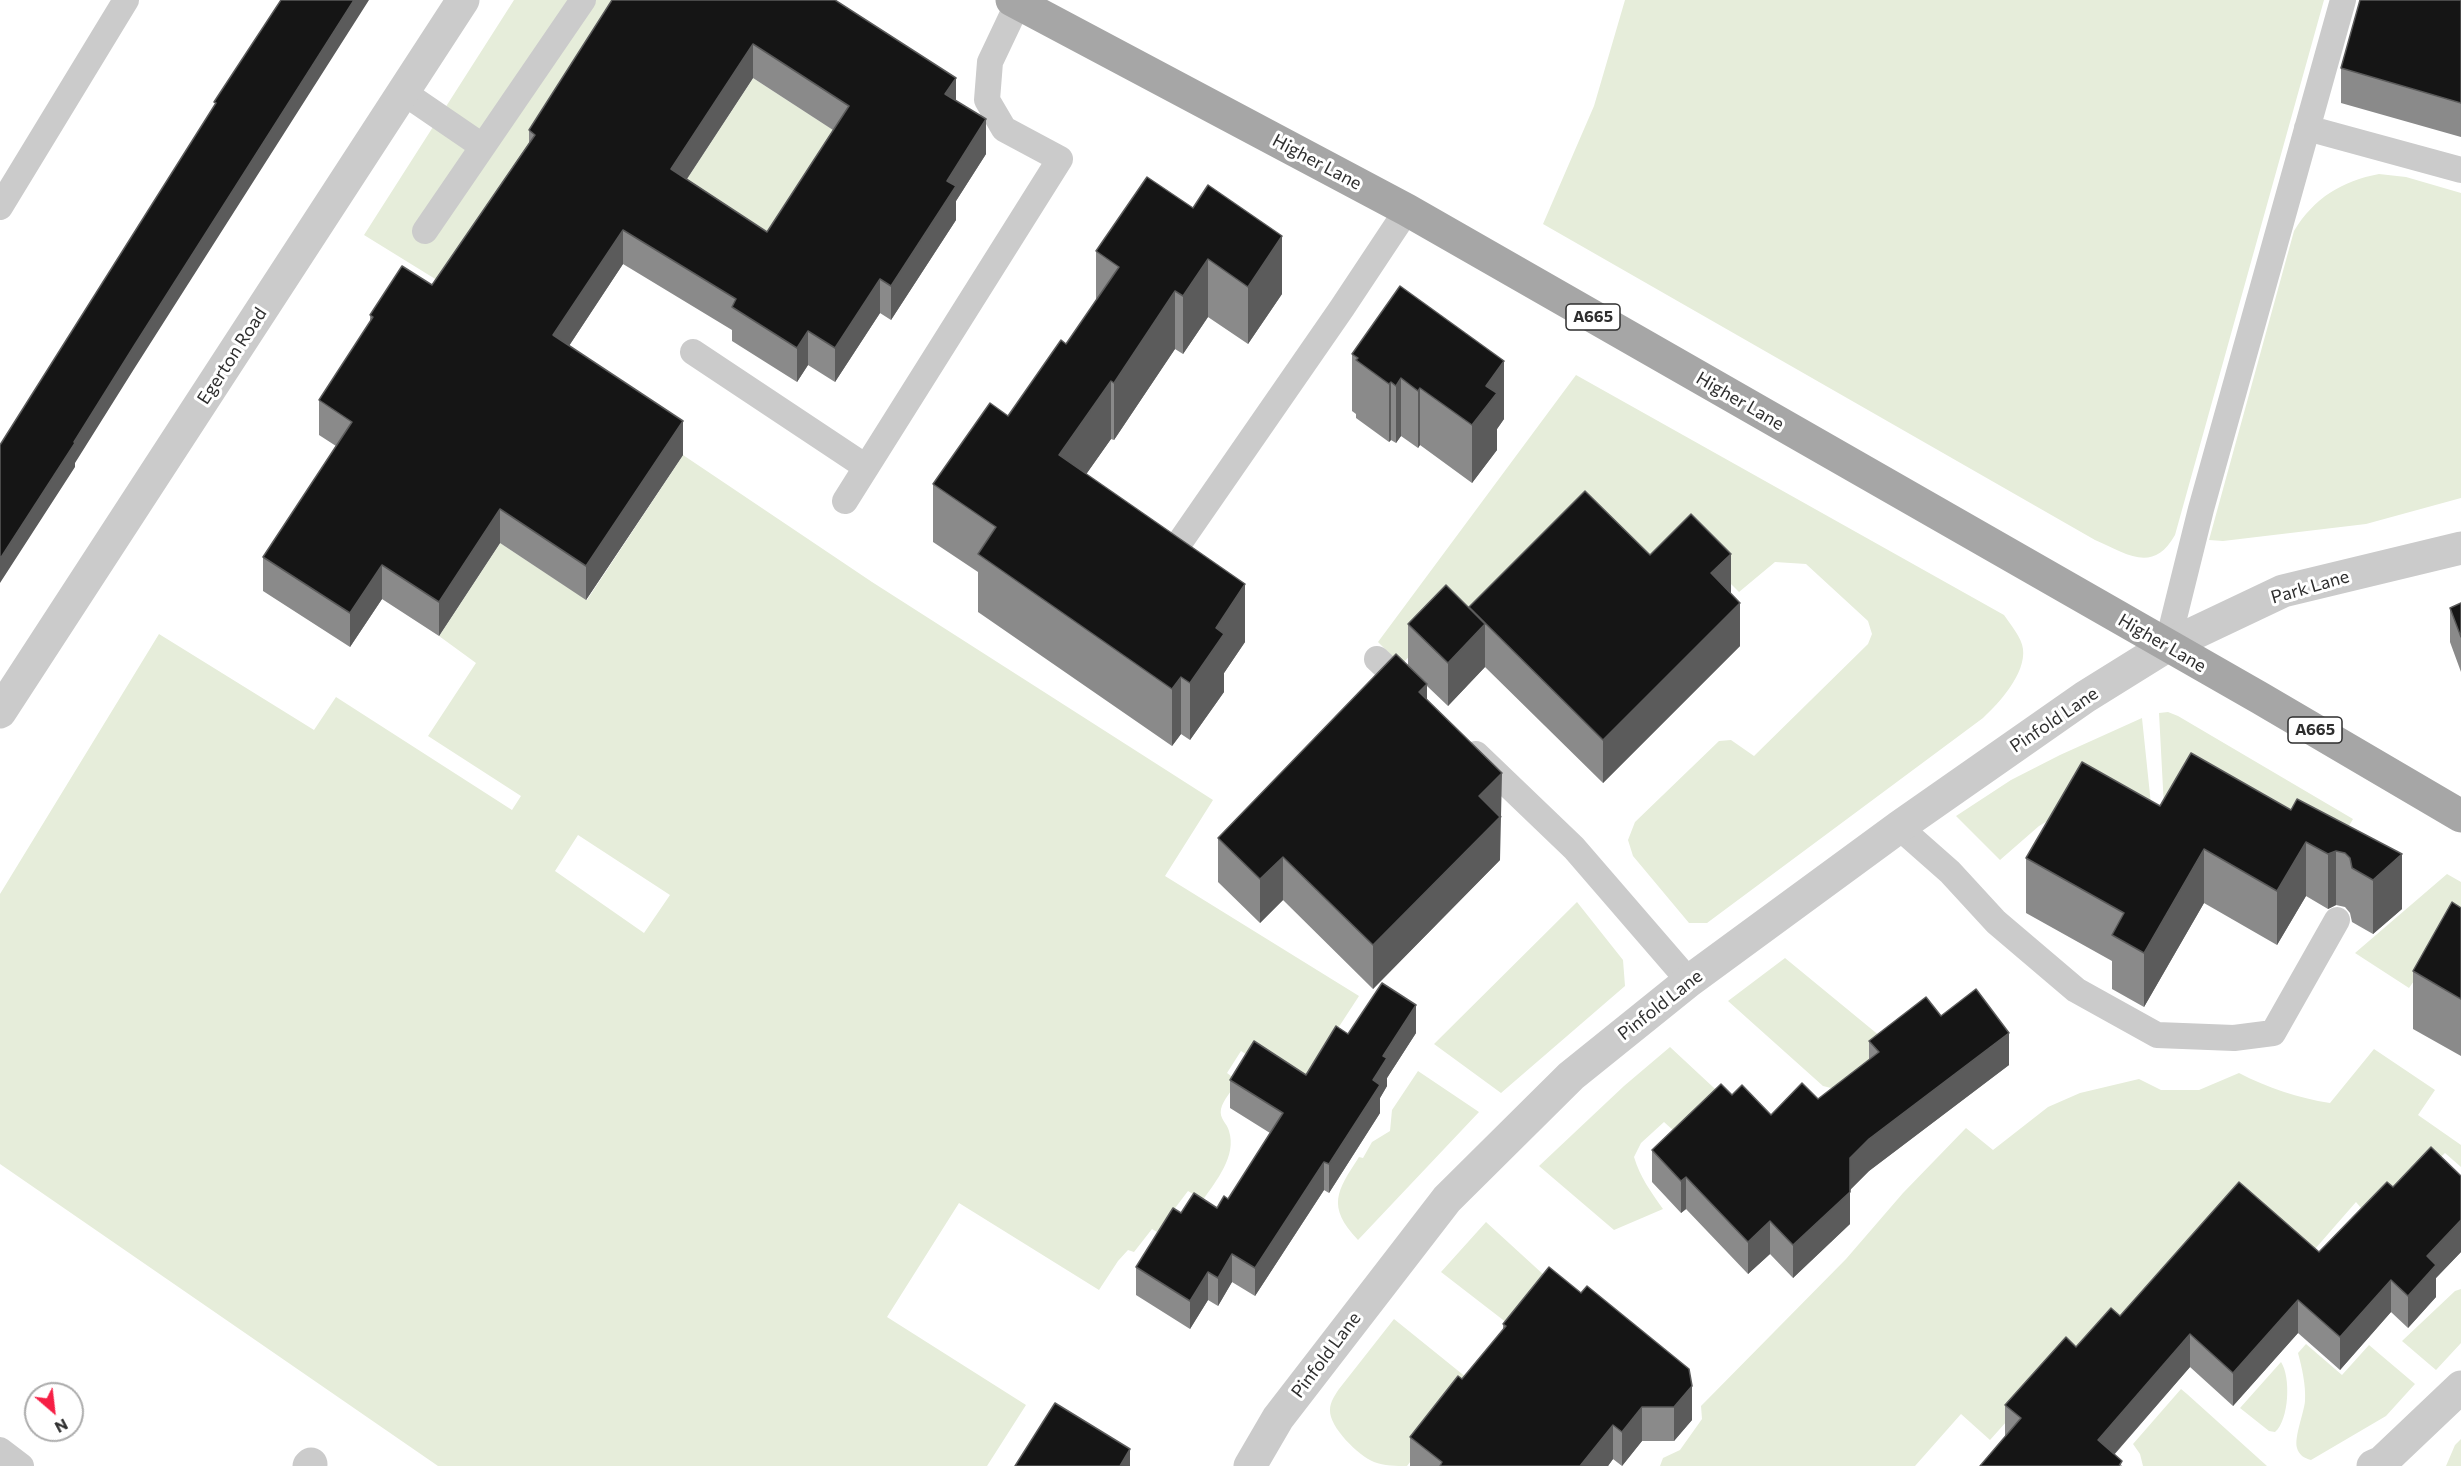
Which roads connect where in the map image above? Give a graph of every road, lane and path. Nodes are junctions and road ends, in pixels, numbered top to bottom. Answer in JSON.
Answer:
{"nodes":[{"id":1,"x":126,"y":0,"type":"edge"},
{"id":2,"x":463,"y":0,"type":"edge"},
{"id":3,"x":583,"y":0,"type":"edge"},
{"id":4,"x":2343,"y":0,"type":"edge"},
{"id":5,"x":1015,"y":1,"type":"edge"},
{"id":6,"x":403,"y":92,"type":"junction"},
{"id":7,"x":2307,"y":128,"type":"junction"},
{"id":8,"x":482,"y":147,"type":"junction"},
{"id":9,"x":2461,"y":170,"type":"edge"},
{"id":10,"x":0,"y":207,"type":"edge"},
{"id":11,"x":1407,"y":210,"type":"junction"},
{"id":12,"x":424,"y":231,"type":"dead end"},
{"id":13,"x":693,"y":352,"type":"dead end"},
{"id":14,"x":866,"y":467,"type":"junction"},
{"id":15,"x":844,"y":501,"type":"dead end"},
{"id":16,"x":2461,"y":548,"type":"edge"},
{"id":17,"x":1171,"y":555,"type":"edge"},
{"id":18,"x":2167,"y":646,"type":"junction"},
{"id":19,"x":1377,"y":659,"type":"dead end"},
{"id":20,"x":6,"y":691,"type":"edge"},
{"id":21,"x":1427,"y":706,"type":"edge"},
{"id":22,"x":1460,"y":738,"type":"edge"},
{"id":23,"x":2461,"y":816,"type":"edge"},
{"id":24,"x":1899,"y":827,"type":"junction"},
{"id":25,"x":2337,"y":920,"type":"dead end"},
{"id":26,"x":1689,"y":981,"type":"junction"},
{"id":27,"x":2461,"y":1386,"type":"edge"},
{"id":28,"x":0,"y":1450,"type":"edge"},
{"id":29,"x":21,"y":1466,"type":"edge"},
{"id":30,"x":1250,"y":1466,"type":"edge"},
{"id":31,"x":2373,"y":1466,"type":"edge"}],
"edges":[{"from":1,"to":10,"type":"lane"},
{"from":2,"to":6,"type":"street","name":"Egerton Road"},
{"from":3,"to":8,"type":"lane"},
{"from":4,"to":7,"type":"lane"},
{"from":5,"to":11,"type":"main road","name":"Higher Lane","number":"A665"},
{"from":5,"to":14,"type":"lane"},
{"from":6,"to":8,"type":"lane"},
{"from":6,"to":20,"type":"street","name":"Egerton Road"},
{"from":7,"to":9,"type":"lane"},
{"from":7,"to":18,"type":"lane"},
{"from":8,"to":12,"type":"lane"},
{"from":11,"to":17,"type":"lane"},
{"from":11,"to":18,"type":"main road","name":"Higher Lane","number":"A665"},
{"from":13,"to":14,"type":"lane"},
{"from":14,"to":15,"type":"lane"},
{"from":16,"to":18,"type":"street","name":"Park Lane"},
{"from":18,"to":23,"type":"main road","name":"Higher Lane","number":"A665"},
{"from":18,"to":24,"type":"street","name":"Pinfold Lane"},
{"from":19,"to":21,"type":"lane"},
{"from":22,"to":26,"type":"lane"},
{"from":24,"to":25,"type":"lane"},
{"from":24,"to":26,"type":"street","name":"Pinfold Lane"},
{"from":26,"to":30,"type":"street","name":"Pinfold Lane"},
{"from":27,"to":31,"type":"street"},
{"from":28,"to":29,"type":"lane"}]}
